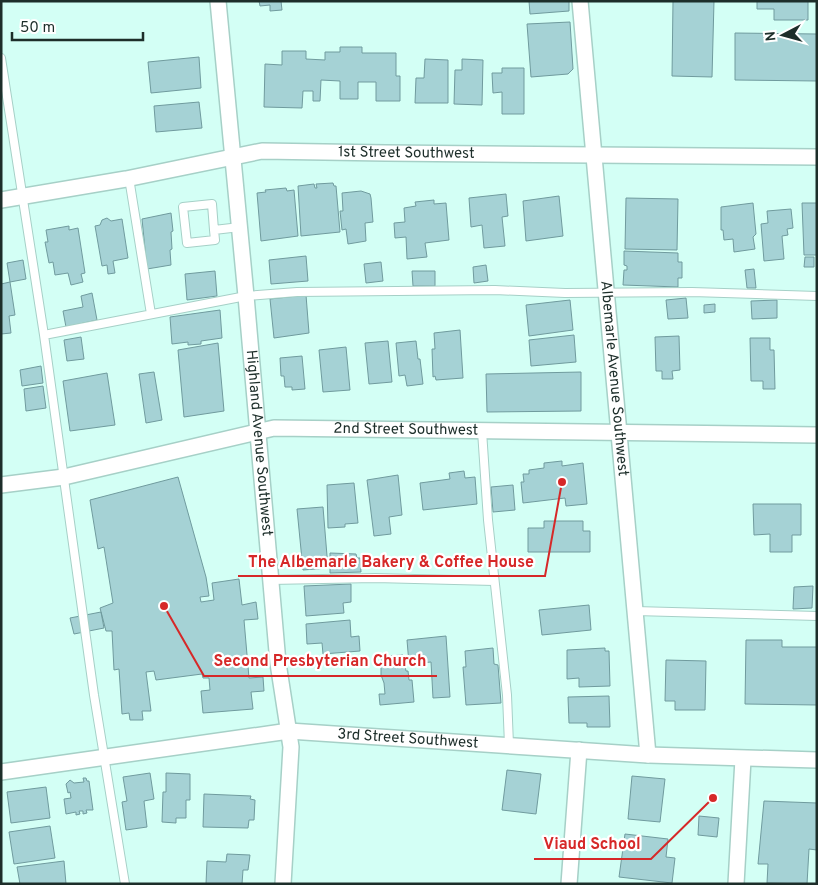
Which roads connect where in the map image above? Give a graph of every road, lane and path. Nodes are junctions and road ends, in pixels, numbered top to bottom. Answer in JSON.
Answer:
{"nodes":[{"id":1,"x":218,"y":1,"type":"edge"},
{"id":2,"x":580,"y":1,"type":"edge"},
{"id":3,"x":1,"y":58,"type":"edge"},
{"id":4,"x":595,"y":154,"type":"junction"},
{"id":5,"x":233,"y":156,"type":"junction"},
{"id":6,"x":817,"y":157,"type":"edge"},
{"id":7,"x":129,"y":178,"type":"junction"},
{"id":8,"x":24,"y":197,"type":"junction"},
{"id":9,"x":1,"y":200,"type":"edge"},
{"id":10,"x":240,"y":227,"type":"junction"},
{"id":11,"x":214,"y":230,"type":"junction"},
{"id":12,"x":608,"y":293,"type":"junction"},
{"id":13,"x":246,"y":296,"type":"junction"},
{"id":14,"x":817,"y":296,"type":"edge"},
{"id":15,"x":151,"y":314,"type":"junction"},
{"id":16,"x":44,"y":335,"type":"junction"},
{"id":17,"x":482,"y":431,"type":"junction"},
{"id":18,"x":257,"y":432,"type":"junction"},
{"id":19,"x":620,"y":433,"type":"junction"},
{"id":20,"x":817,"y":435,"type":"edge"},
{"id":21,"x":64,"y":476,"type":"junction"},
{"id":22,"x":1,"y":485,"type":"edge"},
{"id":23,"x":270,"y":580,"type":"junction"},
{"id":24,"x":494,"y":581,"type":"junction"},
{"id":25,"x":635,"y":611,"type":"junction"},
{"id":26,"x":817,"y":616,"type":"edge"},
{"id":27,"x":289,"y":731,"type":"junction"},
{"id":28,"x":509,"y":745,"type":"junction"},
{"id":29,"x":579,"y":750,"type":"junction"},
{"id":30,"x":648,"y":755,"type":"junction"},
{"id":31,"x":104,"y":758,"type":"junction"},
{"id":32,"x":743,"y":759,"type":"junction"},
{"id":33,"x":817,"y":760,"type":"edge"},
{"id":34,"x":1,"y":772,"type":"edge"},
{"id":35,"x":125,"y":884,"type":"edge"},
{"id":36,"x":283,"y":884,"type":"edge"},
{"id":37,"x":569,"y":884,"type":"edge"},
{"id":38,"x":736,"y":884,"type":"edge"}],
"edges":[{"from":1,"to":5,"type":"street","name":"Highland Avenue Southwest"},
{"from":2,"to":4,"type":"street","name":"Albemarle Avenue Southwest"},
{"from":3,"to":8,"type":"lane"},
{"from":4,"to":5,"type":"street","name":"1st Street Southwest"},
{"from":4,"to":6,"type":"street","name":"1st Street Southwest"},
{"from":4,"to":12,"type":"street","name":"Albemarle Avenue Southwest"},
{"from":5,"to":7,"type":"street","name":"1st Street Southwest"},
{"from":5,"to":10,"type":"street","name":"Highland Avenue Southwest"},
{"from":7,"to":8,"type":"street","name":"1st Street Southwest"},
{"from":7,"to":15,"type":"lane"},
{"from":8,"to":9,"type":"street","name":"1st Street Southwest"},
{"from":8,"to":16,"type":"lane"},
{"from":10,"to":11,"type":"lane"},
{"from":10,"to":13,"type":"street","name":"Highland Avenue Southwest"},
{"from":11,"to":11,"type":"lane"},
{"from":12,"to":13,"type":"lane"},
{"from":12,"to":14,"type":"lane"},
{"from":12,"to":19,"type":"street","name":"Albemarle Avenue Southwest"},
{"from":13,"to":15,"type":"lane"},
{"from":13,"to":18,"type":"street","name":"Highland Avenue Southwest"},
{"from":15,"to":16,"type":"lane"},
{"from":16,"to":21,"type":"lane"},
{"from":17,"to":18,"type":"street","name":"2nd Street Southwest"},
{"from":17,"to":19,"type":"street","name":"2nd Street Southwest"},
{"from":17,"to":24,"type":"lane"},
{"from":18,"to":21,"type":"street","name":"2nd Street Southwest"},
{"from":18,"to":23,"type":"street","name":"Highland Avenue Southwest"},
{"from":19,"to":20,"type":"street","name":"2nd Street Southwest"},
{"from":19,"to":25,"type":"street","name":"Albemarle Avenue Southwest"},
{"from":21,"to":22,"type":"street","name":"2nd Street Southwest"},
{"from":21,"to":31,"type":"lane"},
{"from":23,"to":24,"type":"lane"},
{"from":23,"to":27,"type":"street","name":"Highland Avenue Southwest"},
{"from":24,"to":28,"type":"lane"},
{"from":25,"to":26,"type":"lane"},
{"from":25,"to":30,"type":"street","name":"Albemarle Avenue Southwest"},
{"from":27,"to":28,"type":"street","name":"3rd Street Southwest"},
{"from":27,"to":31,"type":"street","name":"3rd Street Southwest"},
{"from":27,"to":36,"type":"street","name":"Highland Avenue Southwest"},
{"from":28,"to":29,"type":"street","name":"3rd Street Southwest"},
{"from":29,"to":30,"type":"street","name":"3rd Street Southwest"},
{"from":29,"to":37,"type":"street"},
{"from":30,"to":32,"type":"street","name":"3rd Street Southwest"},
{"from":31,"to":34,"type":"street","name":"3rd Street Southwest"},
{"from":31,"to":35,"type":"lane"},
{"from":32,"to":33,"type":"street","name":"3rd Street Southwest"},
{"from":32,"to":38,"type":"street"}]}
